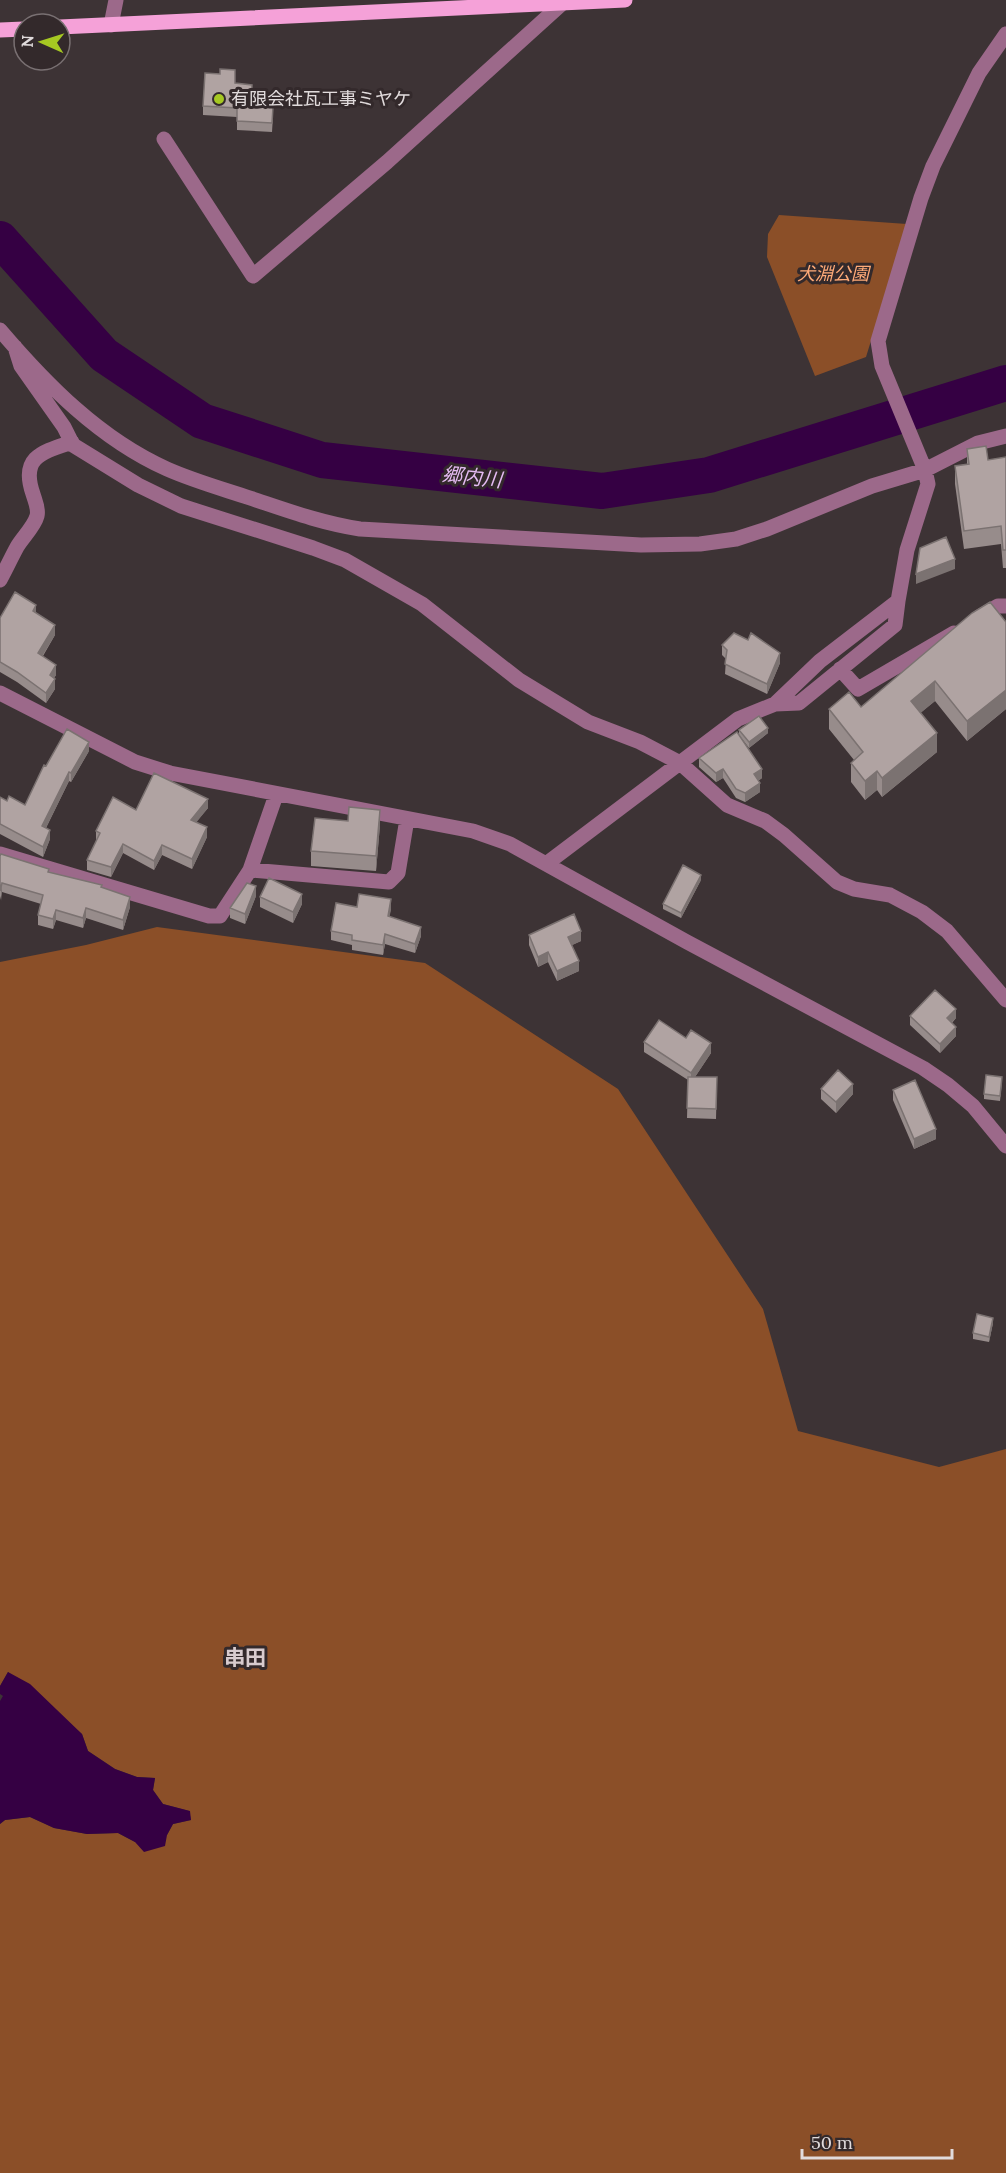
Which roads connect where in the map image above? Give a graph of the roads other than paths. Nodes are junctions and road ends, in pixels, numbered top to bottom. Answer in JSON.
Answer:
{"nodes":[{"id":1,"x":116,"y":0,"type":"edge"},
{"id":2,"x":626,"y":0,"type":"edge"},
{"id":3,"x":565,"y":1,"type":"edge"},
{"id":4,"x":111,"y":25,"type":"junction"},
{"id":5,"x":72,"y":27,"type":"edge"},
{"id":6,"x":1006,"y":34,"type":"edge"},
{"id":7,"x":164,"y":140,"type":"dead end"},
{"id":8,"x":0,"y":330,"type":"edge"},
{"id":9,"x":15,"y":347,"type":"junction"},
{"id":10,"x":1006,"y":436,"type":"edge"},
{"id":11,"x":72,"y":442,"type":"junction"},
{"id":12,"x":923,"y":466,"type":"junction"},
{"id":13,"x":0,"y":580,"type":"edge"},
{"id":14,"x":898,"y":601,"type":"junction"},
{"id":15,"x":1006,"y":606,"type":"edge"},
{"id":16,"x":840,"y":669,"type":"junction"},
{"id":17,"x":0,"y":693,"type":"edge"},
{"id":18,"x":775,"y":704,"type":"junction"},
{"id":19,"x":680,"y":763,"type":"junction"},
{"id":20,"x":276,"y":795,"type":"junction"},
{"id":21,"x":407,"y":819,"type":"junction"},
{"id":22,"x":0,"y":854,"type":"edge"},
{"id":23,"x":546,"y":864,"type":"junction"},
{"id":24,"x":249,"y":870,"type":"junction"},
{"id":25,"x":1006,"y":1000,"type":"edge"},
{"id":26,"x":1006,"y":1146,"type":"edge"}],
"edges":[{"from":1,"to":4,"type":"street"},
{"from":2,"to":3,"type":"main road"},
{"from":3,"to":4,"type":"main road"},
{"from":3,"to":7,"type":"street"},
{"from":4,"to":5,"type":"main road"},
{"from":6,"to":12,"type":"street"},
{"from":8,"to":9,"type":"street"},
{"from":9,"to":11,"type":"street"},
{"from":9,"to":12,"type":"street"},
{"from":10,"to":12,"type":"street"},
{"from":11,"to":13,"type":"street"},
{"from":11,"to":19,"type":"street"},
{"from":12,"to":14,"type":"street"},
{"from":14,"to":16,"type":"street"},
{"from":14,"to":18,"type":"street"},
{"from":15,"to":16,"type":"street"},
{"from":16,"to":18,"type":"street"},
{"from":17,"to":20,"type":"street"},
{"from":18,"to":19,"type":"street"},
{"from":19,"to":23,"type":"street"},
{"from":19,"to":25,"type":"street"},
{"from":20,"to":21,"type":"street"},
{"from":20,"to":24,"type":"street"},
{"from":21,"to":23,"type":"street"},
{"from":21,"to":24,"type":"street"},
{"from":22,"to":24,"type":"street"},
{"from":23,"to":26,"type":"street"}]}
